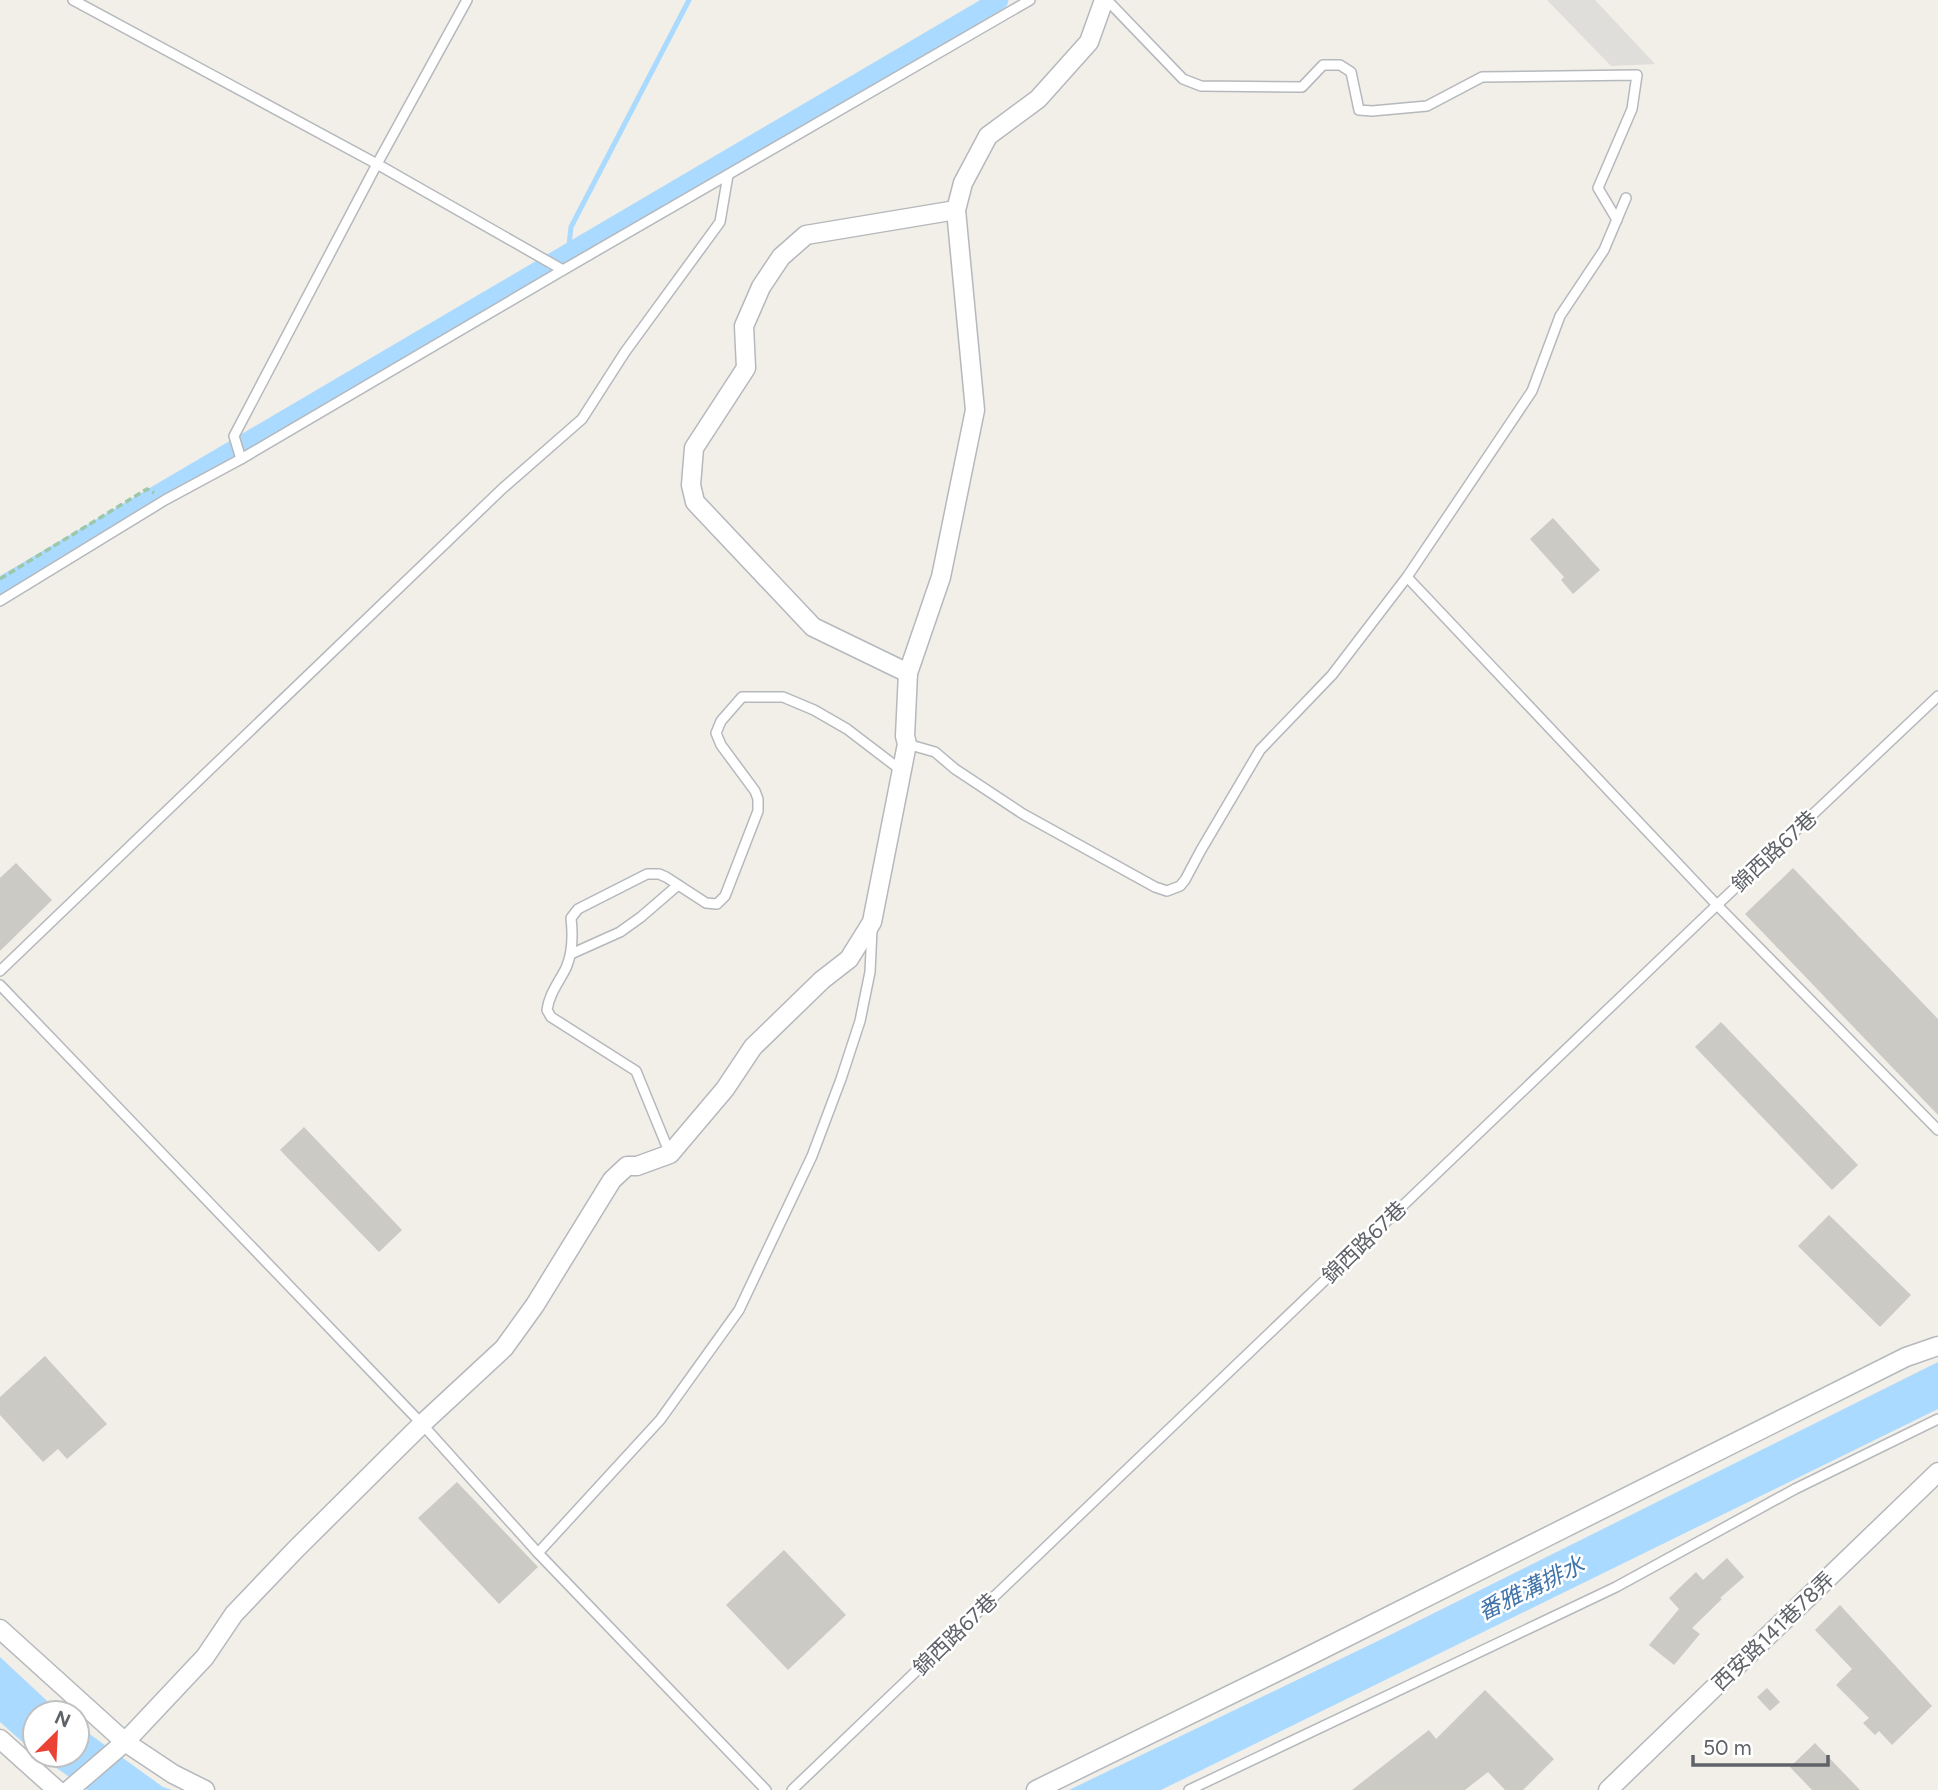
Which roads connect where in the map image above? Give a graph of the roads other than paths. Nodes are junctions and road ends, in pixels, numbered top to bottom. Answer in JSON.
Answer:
{"nodes":[{"id":1,"x":73,"y":0,"type":"edge"},
{"id":2,"x":467,"y":0,"type":"edge"},
{"id":3,"x":1030,"y":0,"type":"edge"},
{"id":4,"x":1106,"y":0,"type":"edge"},
{"id":5,"x":377,"y":164,"type":"junction"},
{"id":6,"x":729,"y":175,"type":"junction"},
{"id":7,"x":1626,"y":198,"type":"dead end"},
{"id":8,"x":956,"y":211,"type":"junction"},
{"id":9,"x":1617,"y":220,"type":"junction"},
{"id":10,"x":564,"y":270,"type":"junction"},
{"id":11,"x":241,"y":459,"type":"junction"},
{"id":12,"x":1407,"y":577,"type":"junction"},
{"id":13,"x":0,"y":601,"type":"edge"},
{"id":14,"x":908,"y":673,"type":"junction"},
{"id":15,"x":1938,"y":696,"type":"edge"},
{"id":16,"x":907,"y":744,"type":"junction"},
{"id":17,"x":902,"y":771,"type":"junction"},
{"id":18,"x":678,"y":885,"type":"junction"},
{"id":19,"x":1717,"y":905,"type":"junction"},
{"id":20,"x":872,"y":922,"type":"junction"},
{"id":21,"x":571,"y":954,"type":"junction"},
{"id":22,"x":0,"y":971,"type":"edge"},
{"id":23,"x":0,"y":985,"type":"edge"},
{"id":24,"x":1938,"y":1130,"type":"edge"},
{"id":25,"x":670,"y":1154,"type":"junction"},
{"id":26,"x":1938,"y":1346,"type":"edge"},
{"id":27,"x":1938,"y":1419,"type":"edge"},
{"id":28,"x":422,"y":1424,"type":"junction"},
{"id":29,"x":1938,"y":1472,"type":"edge"},
{"id":30,"x":538,"y":1553,"type":"junction"},
{"id":31,"x":0,"y":1629,"type":"edge"},
{"id":32,"x":0,"y":1738,"type":"edge"},
{"id":33,"x":125,"y":1742,"type":"junction"},
{"id":34,"x":57,"y":1790,"type":"edge"},
{"id":35,"x":69,"y":1790,"type":"edge"},
{"id":36,"x":205,"y":1790,"type":"edge"},
{"id":37,"x":766,"y":1790,"type":"edge"},
{"id":38,"x":792,"y":1790,"type":"edge"},
{"id":39,"x":1036,"y":1790,"type":"edge"},
{"id":40,"x":1189,"y":1790,"type":"edge"},
{"id":41,"x":1608,"y":1790,"type":"edge"}],
"edges":[{"from":1,"to":5,"type":"lane"},
{"from":2,"to":5,"type":"lane"},
{"from":3,"to":6,"type":"lane"},
{"from":4,"to":8,"type":"street"},
{"from":4,"to":9,"type":"lane"},
{"from":5,"to":10,"type":"lane"},
{"from":5,"to":11,"type":"lane"},
{"from":6,"to":10,"type":"lane"},
{"from":6,"to":22,"type":"lane"},
{"from":7,"to":9,"type":"lane"},
{"from":8,"to":14,"type":"street"},
{"from":8,"to":14,"type":"street"},
{"from":9,"to":12,"type":"lane"},
{"from":10,"to":11,"type":"lane"},
{"from":11,"to":13,"type":"lane"},
{"from":12,"to":16,"type":"lane"},
{"from":12,"to":19,"type":"lane"},
{"from":14,"to":16,"type":"street"},
{"from":15,"to":19,"type":"lane","name":"錦西路67巷"},
{"from":16,"to":17,"type":"street"},
{"from":17,"to":18,"type":"lane"},
{"from":17,"to":20,"type":"street"},
{"from":18,"to":21,"type":"lane"},
{"from":18,"to":21,"type":"lane"},
{"from":19,"to":24,"type":"lane"},
{"from":19,"to":38,"type":"lane","name":"錦西路67巷"},
{"from":20,"to":25,"type":"street"},
{"from":20,"to":30,"type":"lane"},
{"from":21,"to":25,"type":"lane"},
{"from":23,"to":28,"type":"lane"},
{"from":25,"to":28,"type":"street"},
{"from":26,"to":39,"type":"street"},
{"from":27,"to":40,"type":"lane"},
{"from":28,"to":30,"type":"lane"},
{"from":28,"to":33,"type":"street"},
{"from":29,"to":41,"type":"street","name":"西安路141巷78弄"},
{"from":30,"to":37,"type":"lane"},
{"from":31,"to":33,"type":"street"},
{"from":32,"to":34,"type":"street"},
{"from":33,"to":35,"type":"street"},
{"from":33,"to":36,"type":"street"}]}
